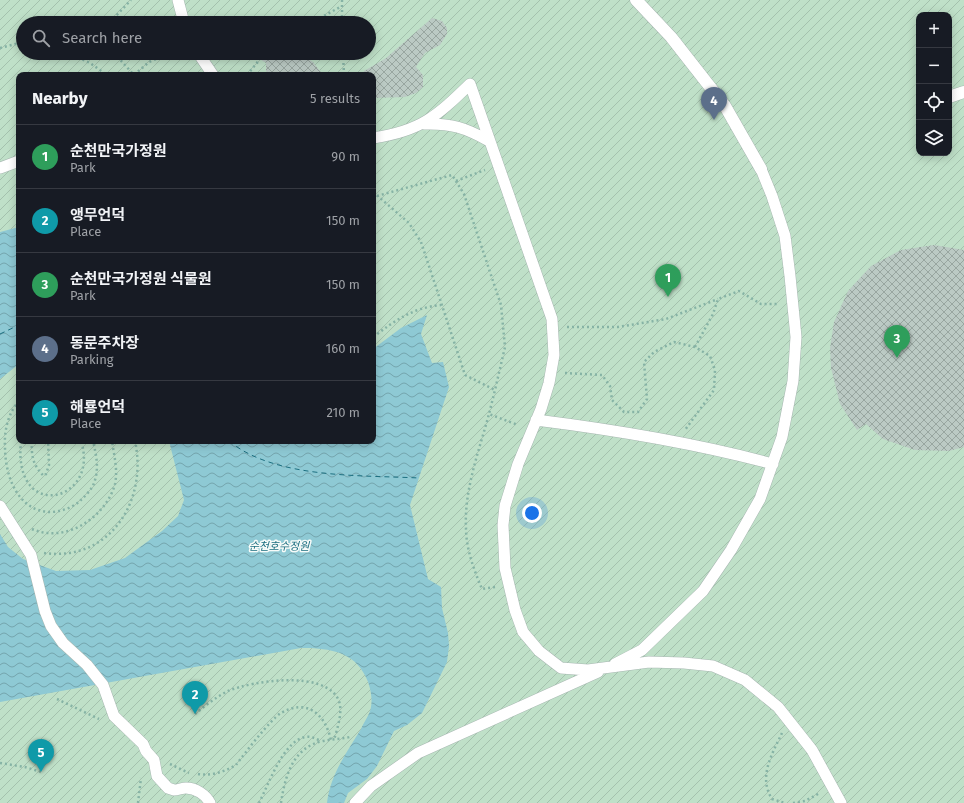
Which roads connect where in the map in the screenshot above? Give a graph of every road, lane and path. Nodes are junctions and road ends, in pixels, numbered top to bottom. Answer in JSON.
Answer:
{"nodes":[{"id":1,"x":131,"y":0,"type":"edge"},
{"id":2,"x":178,"y":0,"type":"edge"},
{"id":3,"x":342,"y":0,"type":"edge"},
{"id":4,"x":636,"y":0,"type":"edge"},
{"id":5,"x":342,"y":6,"type":"junction"},
{"id":6,"x":117,"y":16,"type":"edge"},
{"id":7,"x":182,"y":16,"type":"edge"},
{"id":8,"x":324,"y":16,"type":"edge"},
{"id":9,"x":342,"y":16,"type":"edge"},
{"id":10,"x":16,"y":44,"type":"edge"},
{"id":11,"x":0,"y":48,"type":"edge"},
{"id":12,"x":84,"y":60,"type":"edge"},
{"id":13,"x":120,"y":60,"type":"edge"},
{"id":14,"x":154,"y":60,"type":"edge"},
{"id":15,"x":203,"y":60,"type":"edge"},
{"id":16,"x":259,"y":60,"type":"edge"},
{"id":17,"x":343,"y":60,"type":"edge"},
{"id":18,"x":103,"y":72,"type":"edge"},
{"id":19,"x":131,"y":72,"type":"edge"},
{"id":20,"x":137,"y":72,"type":"edge"},
{"id":21,"x":211,"y":72,"type":"edge"},
{"id":22,"x":249,"y":72,"type":"edge"},
{"id":23,"x":344,"y":72,"type":"edge"},
{"id":24,"x":964,"y":92,"type":"edge"},
{"id":25,"x":952,"y":96,"type":"edge"},
{"id":26,"x":423,"y":124,"type":"junction"},
{"id":27,"x":376,"y":137,"type":"edge"},
{"id":28,"x":489,"y":141,"type":"junction"},
{"id":29,"x":16,"y":162,"type":"edge"},
{"id":30,"x":498,"y":166,"type":"junction"},
{"id":31,"x":0,"y":168,"type":"edge"},
{"id":32,"x":761,"y":169,"type":"joint"},
{"id":33,"x":456,"y":181,"type":"junction"},
{"id":34,"x":377,"y":196,"type":"joint"},
{"id":35,"x":718,"y":299,"type":"junction"},
{"id":36,"x":441,"y":305,"type":"junction"},
{"id":37,"x":793,"y":305,"type":"junction"},
{"id":38,"x":552,"y":327,"type":"junction"},
{"id":39,"x":376,"y":335,"type":"edge"},
{"id":40,"x":695,"y":347,"type":"junction"},
{"id":41,"x":551,"y":372,"type":"junction"},
{"id":42,"x":495,"y":390,"type":"junction"},
{"id":43,"x":16,"y":405,"type":"edge"},
{"id":44,"x":489,"y":414,"type":"junction"},
{"id":45,"x":534,"y":425,"type":"junction"},
{"id":46,"x":677,"y":442,"type":"junction"},
{"id":47,"x":21,"y":444,"type":"edge"},
{"id":48,"x":32,"y":444,"type":"edge"},
{"id":49,"x":48,"y":444,"type":"edge"},
{"id":50,"x":82,"y":444,"type":"edge"},
{"id":51,"x":94,"y":444,"type":"edge"},
{"id":52,"x":112,"y":444,"type":"edge"},
{"id":53,"x":135,"y":444,"type":"edge"},
{"id":54,"x":773,"y":464,"type":"junction"},
{"id":55,"x":0,"y":506,"type":"edge"},
{"id":56,"x":30,"y":527,"type":"dead end"},
{"id":57,"x":24,"y":542,"type":"junction"},
{"id":58,"x":509,"y":584,"type":"junction"},
{"id":59,"x":608,"y":668,"type":"junction"},
{"id":60,"x":57,"y":699,"type":"dead end"},
{"id":61,"x":195,"y":714,"type":"dead end"},
{"id":62,"x":788,"y":720,"type":"junction"},
{"id":63,"x":105,"y":722,"type":"dead end"},
{"id":64,"x":350,"y":737,"type":"dead end"},
{"id":65,"x":332,"y":740,"type":"junction"},
{"id":66,"x":322,"y":741,"type":"junction"},
{"id":67,"x":166,"y":760,"type":"dead end"},
{"id":68,"x":0,"y":763,"type":"edge"},
{"id":69,"x":41,"y":772,"type":"dead end"},
{"id":70,"x":831,"y":785,"type":"junction"},
{"id":71,"x":210,"y":803,"type":"edge"},
{"id":72,"x":259,"y":803,"type":"edge"},
{"id":73,"x":281,"y":803,"type":"edge"},
{"id":74,"x":355,"y":803,"type":"edge"},
{"id":75,"x":786,"y":803,"type":"edge"},
{"id":76,"x":793,"y":803,"type":"edge"},
{"id":77,"x":841,"y":803,"type":"edge"}],
"edges":[{"from":1,"to":6,"type":"path"},
{"from":2,"to":7,"type":"street"},
{"from":3,"to":5,"type":"path"},
{"from":4,"to":32,"type":"street"},
{"from":5,"to":8,"type":"path"},
{"from":5,"to":9,"type":"path"},
{"from":10,"to":11,"type":"path"},
{"from":12,"to":18,"type":"path"},
{"from":13,"to":19,"type":"path"},
{"from":14,"to":20,"type":"path"},
{"from":15,"to":21,"type":"street"},
{"from":16,"to":22,"type":"path"},
{"from":17,"to":23,"type":"path"},
{"from":24,"to":25,"type":"street"},
{"from":26,"to":27,"type":"street"},
{"from":26,"to":28,"type":"street"},
{"from":26,"to":28,"type":"street"},
{"from":28,"to":30,"type":"street"},
{"from":29,"to":31,"type":"street"},
{"from":30,"to":33,"type":"path"},
{"from":30,"to":38,"type":"street"},
{"from":32,"to":37,"type":"street"},
{"from":33,"to":34,"type":"path"},
{"from":33,"to":42,"type":"path"},
{"from":34,"to":36,"type":"path"},
{"from":35,"to":37,"type":"path"},
{"from":35,"to":38,"type":"path"},
{"from":35,"to":40,"type":"path"},
{"from":36,"to":39,"type":"path"},
{"from":36,"to":42,"type":"path"},
{"from":37,"to":54,"type":"street"},
{"from":38,"to":41,"type":"street"},
{"from":40,"to":41,"type":"path"},
{"from":40,"to":46,"type":"path"},
{"from":41,"to":45,"type":"street"},
{"from":42,"to":44,"type":"path"},
{"from":43,"to":51,"type":"path"},
{"from":44,"to":45,"type":"path"},
{"from":44,"to":58,"type":"path"},
{"from":45,"to":46,"type":"street"},
{"from":45,"to":58,"type":"street"},
{"from":46,"to":54,"type":"street"},
{"from":47,"to":50,"type":"path"},
{"from":48,"to":49,"type":"path"},
{"from":52,"to":56,"type":"path"},
{"from":53,"to":57,"type":"path"},
{"from":54,"to":59,"type":"street"},
{"from":55,"to":57,"type":"street"},
{"from":57,"to":71,"type":"street"},
{"from":58,"to":59,"type":"street"},
{"from":59,"to":62,"type":"street"},
{"from":59,"to":74,"type":"street"},
{"from":60,"to":63,"type":"path"},
{"from":61,"to":65,"type":"path"},
{"from":62,"to":70,"type":"street"},
{"from":62,"to":75,"type":"path"},
{"from":64,"to":65,"type":"path"},
{"from":65,"to":66,"type":"path"},
{"from":65,"to":67,"type":"path"},
{"from":66,"to":72,"type":"path"},
{"from":66,"to":73,"type":"path"},
{"from":68,"to":69,"type":"path"},
{"from":70,"to":76,"type":"path"},
{"from":70,"to":77,"type":"street"}]}
